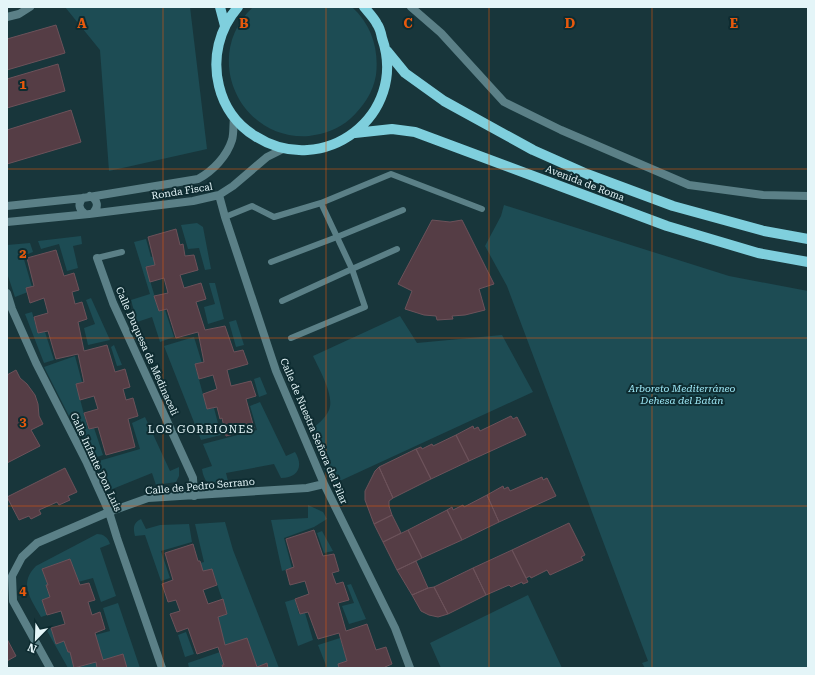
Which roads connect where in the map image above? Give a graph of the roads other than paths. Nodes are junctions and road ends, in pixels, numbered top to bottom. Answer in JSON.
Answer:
{"nodes":[{"id":1,"x":30,"y":7,"type":"edge"},
{"id":2,"x":220,"y":7,"type":"edge"},
{"id":3,"x":238,"y":7,"type":"edge"},
{"id":4,"x":364,"y":7,"type":"edge"},
{"id":5,"x":411,"y":7,"type":"edge"},
{"id":6,"x":7,"y":18,"type":"edge"},
{"id":7,"x":225,"y":26,"type":"junction"},
{"id":8,"x":387,"y":51,"type":"junction"},
{"id":9,"x":234,"y":118,"type":"junction"},
{"id":10,"x":355,"y":133,"type":"junction"},
{"id":11,"x":282,"y":149,"type":"junction"},
{"id":12,"x":219,"y":195,"type":"junction"},
{"id":13,"x":808,"y":196,"type":"edge"},
{"id":14,"x":87,"y":197,"type":"junction"},
{"id":15,"x":321,"y":203,"type":"junction"},
{"id":16,"x":7,"y":206,"type":"edge"},
{"id":17,"x":482,"y":209,"type":"dead end"},
{"id":18,"x":403,"y":210,"type":"dead end"},
{"id":19,"x":93,"y":213,"type":"junction"},
{"id":20,"x":85,"y":214,"type":"junction"},
{"id":21,"x":225,"y":217,"type":"junction"},
{"id":22,"x":7,"y":222,"type":"edge"},
{"id":23,"x":337,"y":237,"type":"junction"},
{"id":24,"x":808,"y":239,"type":"edge"},
{"id":25,"x":398,"y":249,"type":"dead end"},
{"id":26,"x":122,"y":252,"type":"dead end"},
{"id":27,"x":97,"y":258,"type":"joint"},
{"id":28,"x":271,"y":262,"type":"dead end"},
{"id":29,"x":808,"y":262,"type":"edge"},
{"id":30,"x":352,"y":269,"type":"junction"},
{"id":31,"x":7,"y":293,"type":"edge"},
{"id":32,"x":282,"y":301,"type":"dead end"},
{"id":33,"x":291,"y":338,"type":"dead end"},
{"id":34,"x":324,"y":484,"type":"junction"},
{"id":35,"x":194,"y":496,"type":"junction"},
{"id":36,"x":109,"y":512,"type":"junction"},
{"id":37,"x":50,"y":668,"type":"edge"},
{"id":38,"x":162,"y":668,"type":"edge"},
{"id":39,"x":410,"y":668,"type":"edge"}],
"edges":[{"from":1,"to":6,"type":"street"},
{"from":2,"to":7,"type":"main road"},
{"from":3,"to":7,"type":"main road"},
{"from":4,"to":8,"type":"main road"},
{"from":5,"to":13,"type":"street"},
{"from":7,"to":9,"type":"main road"},
{"from":8,"to":10,"type":"main road"},
{"from":8,"to":24,"type":"main road","name":"Avenida de Roma"},
{"from":9,"to":11,"type":"main road"},
{"from":9,"to":14,"type":"street","name":"Ronda Fiscal"},
{"from":10,"to":11,"type":"main road"},
{"from":10,"to":29,"type":"main road","name":"Avenida de Roma"},
{"from":11,"to":12,"type":"street","name":"Ronda Fiscal"},
{"from":12,"to":19,"type":"street","name":"Ronda Fiscal"},
{"from":12,"to":21,"type":"street","name":"Calle de Nuestra Señora del Pilar"},
{"from":14,"to":16,"type":"street","name":"Ronda Fiscal"},
{"from":14,"to":19,"type":"street"},
{"from":14,"to":20,"type":"street"},
{"from":15,"to":17,"type":"lane"},
{"from":15,"to":21,"type":"lane"},
{"from":15,"to":23,"type":"lane"},
{"from":18,"to":23,"type":"lane"},
{"from":19,"to":20,"type":"street","name":"Ronda Fiscal"},
{"from":20,"to":22,"type":"street","name":"Ronda Fiscal"},
{"from":21,"to":34,"type":"street","name":"Calle de Nuestra Señora del Pilar"},
{"from":23,"to":28,"type":"lane"},
{"from":23,"to":30,"type":"lane"},
{"from":25,"to":30,"type":"lane"},
{"from":26,"to":27,"type":"lane"},
{"from":27,"to":35,"type":"street","name":"Calle Duquesa de Medinaceli"},
{"from":30,"to":32,"type":"lane"},
{"from":30,"to":33,"type":"lane"},
{"from":31,"to":36,"type":"street","name":"Calle Infante Don Luis"},
{"from":34,"to":35,"type":"street","name":"Calle de Pedro Serrano"},
{"from":34,"to":39,"type":"street","name":"Calle de Nuestra Señora del Pilar"},
{"from":35,"to":36,"type":"street","name":"Calle de Pedro Serrano"},
{"from":36,"to":37,"type":"street","name":"Calle de Pedro Serrano"},
{"from":36,"to":38,"type":"street","name":"Calle Infante Don Luis"}]}
